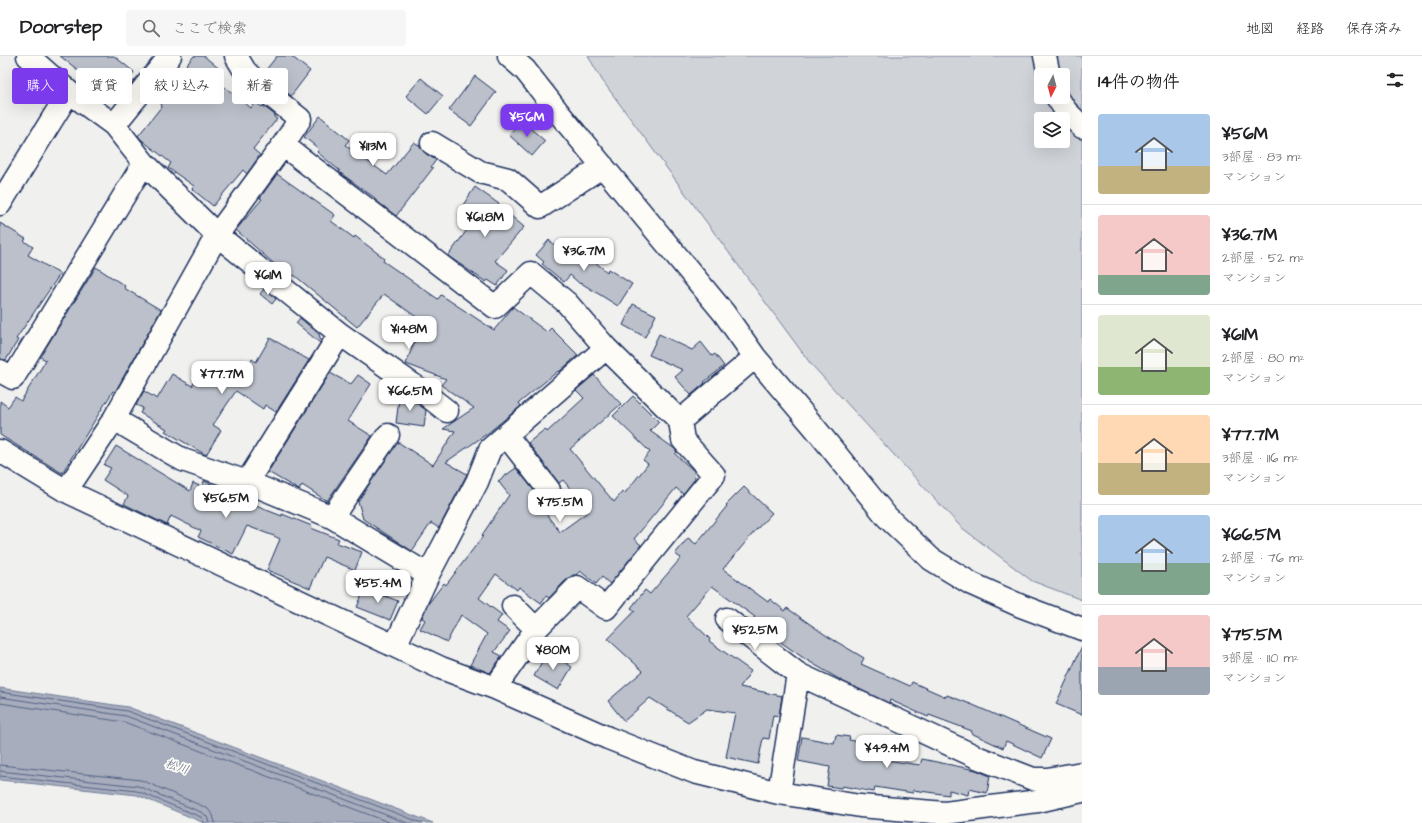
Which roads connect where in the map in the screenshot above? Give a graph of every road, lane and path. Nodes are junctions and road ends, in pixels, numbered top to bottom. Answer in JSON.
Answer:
{"nodes":[{"id":1,"x":28,"y":56,"type":"edge"},
{"id":2,"x":170,"y":56,"type":"edge"},
{"id":3,"x":509,"y":56,"type":"edge"},
{"id":4,"x":1045,"y":56,"type":"edge"},
{"id":5,"x":246,"y":61,"type":"edge"},
{"id":6,"x":1048,"y":68,"type":"edge"},
{"id":7,"x":69,"y":92,"type":"junction"},
{"id":8,"x":1062,"y":104,"type":"edge"},
{"id":9,"x":114,"y":125,"type":"junction"},
{"id":10,"x":1082,"y":127,"type":"edge"},
{"id":11,"x":432,"y":143,"type":"dead end"},
{"id":12,"x":283,"y":145,"type":"junction"},
{"id":13,"x":144,"y":163,"type":"junction"},
{"id":14,"x":603,"y":166,"type":"junction"},
{"id":15,"x":8,"y":175,"type":"edge"},
{"id":16,"x":0,"y":204,"type":"edge"},
{"id":17,"x":217,"y":235,"type":"junction"},
{"id":18,"x":340,"y":334,"type":"junction"},
{"id":19,"x":606,"y":348,"type":"junction"},
{"id":20,"x":755,"y":357,"type":"junction"},
{"id":21,"x":0,"y":371,"type":"edge"},
{"id":22,"x":447,"y":411,"type":"dead end"},
{"id":23,"x":114,"y":419,"type":"junction"},
{"id":24,"x":680,"y":421,"type":"junction"},
{"id":25,"x":388,"y":435,"type":"dead end"},
{"id":26,"x":506,"y":435,"type":"junction"},
{"id":27,"x":0,"y":451,"type":"edge"},
{"id":28,"x":247,"y":482,"type":"junction"},
{"id":29,"x":549,"y":490,"type":"dead end"},
{"id":30,"x":66,"y":491,"type":"junction"},
{"id":31,"x":332,"y":517,"type":"junction"},
{"id":32,"x":428,"y":575,"type":"junction"},
{"id":33,"x":513,"y":606,"type":"dead end"},
{"id":34,"x":728,"y":619,"type":"dead end"},
{"id":35,"x":536,"y":629,"type":"junction"},
{"id":36,"x":1082,"y":629,"type":"edge"},
{"id":37,"x":395,"y":646,"type":"junction"},
{"id":38,"x":798,"y":674,"type":"junction"},
{"id":39,"x":495,"y":688,"type":"junction"},
{"id":40,"x":1082,"y":772,"type":"edge"},
{"id":41,"x":1082,"y":791,"type":"edge"},
{"id":42,"x":779,"y":793,"type":"junction"}],
"edges":[{"from":1,"to":7,"type":"street"},
{"from":2,"to":9,"type":"street"},
{"from":3,"to":14,"type":"street"},
{"from":4,"to":6,"type":"street"},
{"from":5,"to":12,"type":"street"},
{"from":7,"to":9,"type":"street"},
{"from":7,"to":15,"type":"street"},
{"from":8,"to":10,"type":"street"},
{"from":9,"to":13,"type":"street"},
{"from":11,"to":14,"type":"street"},
{"from":12,"to":17,"type":"street"},
{"from":12,"to":19,"type":"street"},
{"from":13,"to":17,"type":"street"},
{"from":13,"to":21,"type":"street"},
{"from":14,"to":20,"type":"street"},
{"from":15,"to":16,"type":"street"},
{"from":17,"to":18,"type":"street"},
{"from":17,"to":23,"type":"street"},
{"from":18,"to":22,"type":"street"},
{"from":18,"to":28,"type":"street"},
{"from":19,"to":24,"type":"street"},
{"from":19,"to":26,"type":"street"},
{"from":20,"to":24,"type":"street"},
{"from":20,"to":36,"type":"street"},
{"from":23,"to":28,"type":"street"},
{"from":23,"to":30,"type":"street"},
{"from":24,"to":35,"type":"street"},
{"from":25,"to":31,"type":"street"},
{"from":26,"to":29,"type":"street"},
{"from":26,"to":32,"type":"street"},
{"from":27,"to":30,"type":"street"},
{"from":28,"to":31,"type":"street"},
{"from":30,"to":37,"type":"street"},
{"from":31,"to":32,"type":"street"},
{"from":32,"to":37,"type":"street"},
{"from":33,"to":35,"type":"street"},
{"from":34,"to":38,"type":"street"},
{"from":35,"to":39,"type":"street"},
{"from":37,"to":39,"type":"street"},
{"from":38,"to":40,"type":"street"},
{"from":38,"to":42,"type":"street"},
{"from":39,"to":42,"type":"street"},
{"from":41,"to":42,"type":"street"}]}
